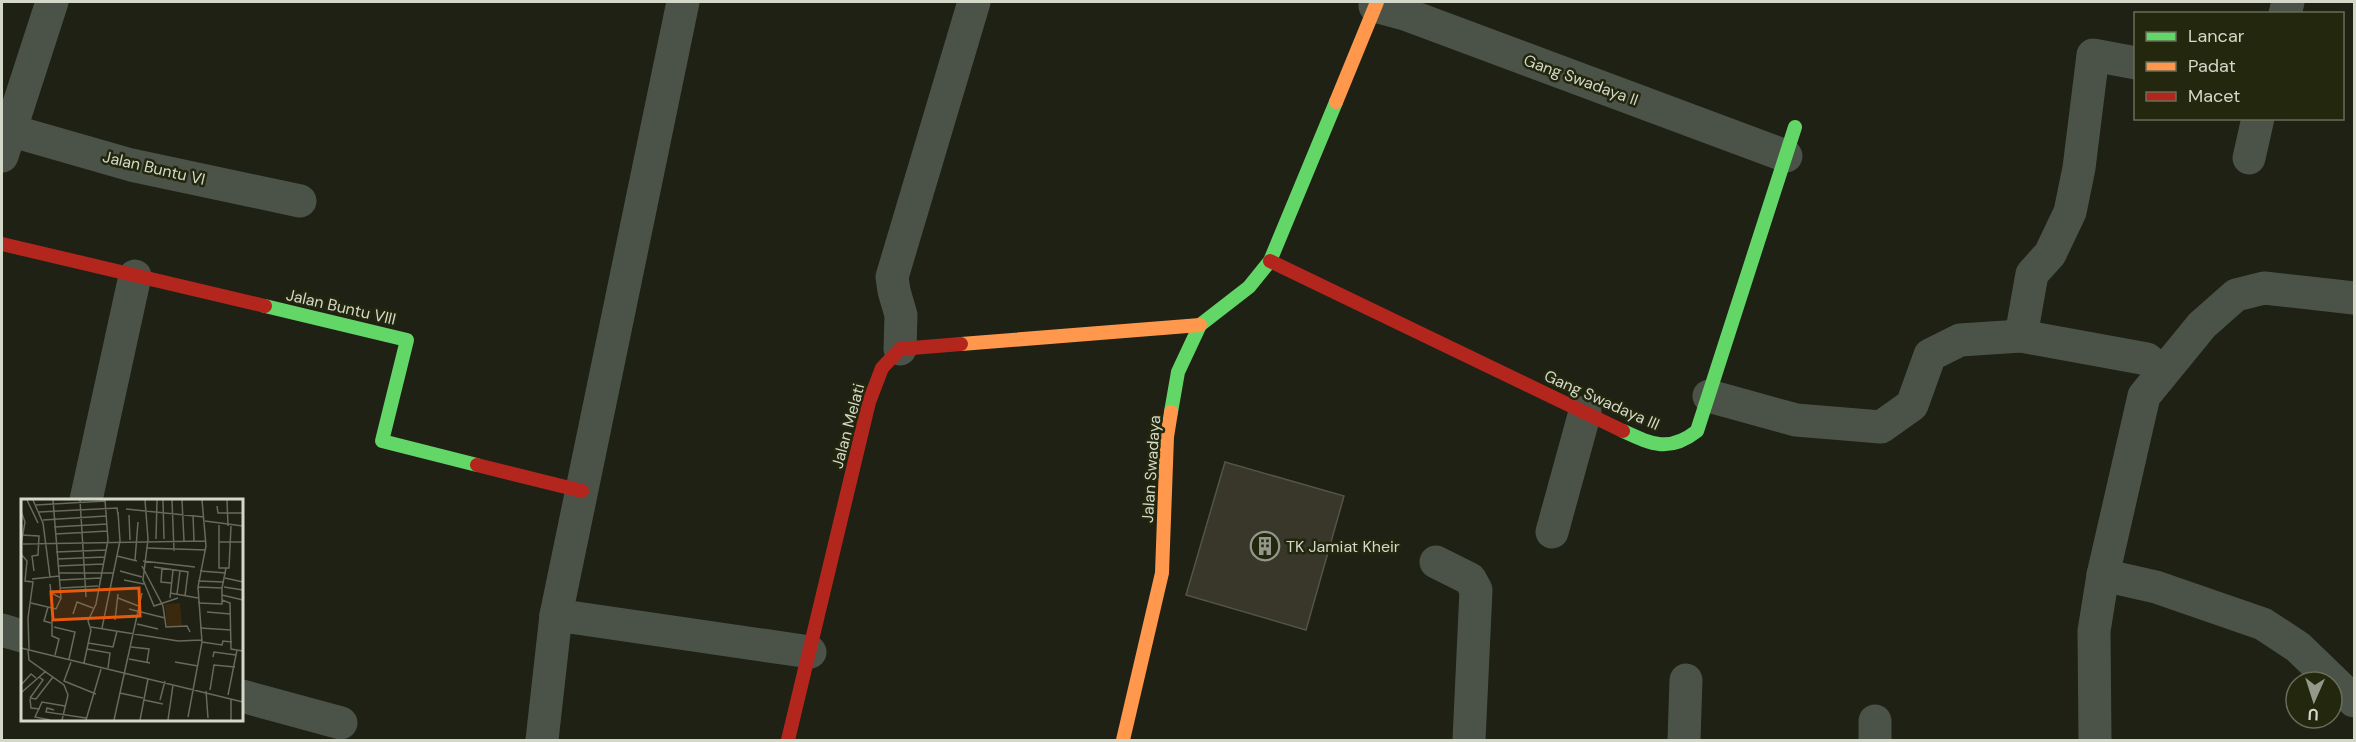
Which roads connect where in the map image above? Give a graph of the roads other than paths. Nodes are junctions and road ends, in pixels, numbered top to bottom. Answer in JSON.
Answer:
{"nodes":[{"id":1,"x":52,"y":2,"type":"edge"},
{"id":2,"x":683,"y":2,"type":"edge"},
{"id":3,"x":974,"y":2,"type":"edge"},
{"id":4,"x":1376,"y":4,"type":"edge"},
{"id":5,"x":2134,"y":63,"type":"edge"},
{"id":6,"x":2258,"y":120,"type":"edge"},
{"id":7,"x":4,"y":138,"type":"edge"},
{"id":8,"x":1791,"y":141,"type":"joint"},
{"id":9,"x":2249,"y":158,"type":"dead end"},
{"id":10,"x":300,"y":201,"type":"dead end"},
{"id":11,"x":2,"y":244,"type":"edge"},
{"id":12,"x":1270,"y":261,"type":"junction"},
{"id":13,"x":135,"y":276,"type":"junction"},
{"id":14,"x":2355,"y":298,"type":"edge"},
{"id":15,"x":1200,"y":325,"type":"junction"},
{"id":16,"x":2021,"y":336,"type":"junction"},
{"id":17,"x":900,"y":349,"type":"junction"},
{"id":18,"x":2163,"y":372,"type":"junction"},
{"id":19,"x":1709,"y":396,"type":"junction"},
{"id":20,"x":1585,"y":412,"type":"junction"},
{"id":21,"x":582,"y":491,"type":"junction"},
{"id":22,"x":86,"y":499,"type":"edge"},
{"id":23,"x":1552,"y":532,"type":"dead end"},
{"id":24,"x":1436,"y":562,"type":"dead end"},
{"id":25,"x":2103,"y":575,"type":"junction"},
{"id":26,"x":556,"y":615,"type":"junction"},
{"id":27,"x":2,"y":630,"type":"edge"},
{"id":28,"x":21,"y":636,"type":"edge"},
{"id":29,"x":810,"y":652,"type":"junction"},
{"id":30,"x":1686,"y":680,"type":"dead end"},
{"id":31,"x":243,"y":696,"type":"edge"},
{"id":32,"x":2355,"y":701,"type":"edge"},
{"id":33,"x":341,"y":723,"type":"dead end"},
{"id":34,"x":542,"y":741,"type":"edge"},
{"id":35,"x":788,"y":741,"type":"edge"},
{"id":36,"x":1123,"y":741,"type":"edge"},
{"id":37,"x":1469,"y":741,"type":"edge"},
{"id":38,"x":1684,"y":741,"type":"edge"},
{"id":39,"x":2095,"y":741,"type":"edge"}],
"edges":[{"from":1,"to":7,"type":"street"},
{"from":2,"to":21,"type":"street"},
{"from":3,"to":17,"type":"street"},
{"from":4,"to":8,"type":"street","name":"Gang Swadaya II"},
{"from":4,"to":12,"type":"street","name":"Jalan Swadaya"},
{"from":5,"to":16,"type":"street"},
{"from":6,"to":9,"type":"street"},
{"from":7,"to":10,"type":"street","name":"Jalan Buntu VI"},
{"from":8,"to":19,"type":"street","name":"Gang Swadaya III"},
{"from":11,"to":13,"type":"street","name":"Jalan Buntu VIII"},
{"from":12,"to":15,"type":"street","name":"Jalan Swadaya"},
{"from":12,"to":20,"type":"street","name":"Gang Swadaya III"},
{"from":13,"to":21,"type":"street","name":"Jalan Buntu VIII"},
{"from":13,"to":22,"type":"street"},
{"from":14,"to":18,"type":"street"},
{"from":15,"to":17,"type":"street"},
{"from":15,"to":36,"type":"street","name":"Jalan Swadaya"},
{"from":16,"to":18,"type":"street"},
{"from":16,"to":19,"type":"street"},
{"from":17,"to":29,"type":"street","name":"Jalan Melati"},
{"from":18,"to":25,"type":"street"},
{"from":19,"to":20,"type":"street","name":"Gang Swadaya III"},
{"from":20,"to":23,"type":"street"},
{"from":21,"to":26,"type":"street"},
{"from":24,"to":37,"type":"street"},
{"from":25,"to":32,"type":"street"},
{"from":25,"to":39,"type":"street"},
{"from":26,"to":29,"type":"street"},
{"from":26,"to":34,"type":"street"},
{"from":27,"to":28,"type":"street"},
{"from":29,"to":35,"type":"street","name":"Jalan Melati"},
{"from":30,"to":38,"type":"street"},
{"from":31,"to":33,"type":"street"}]}
